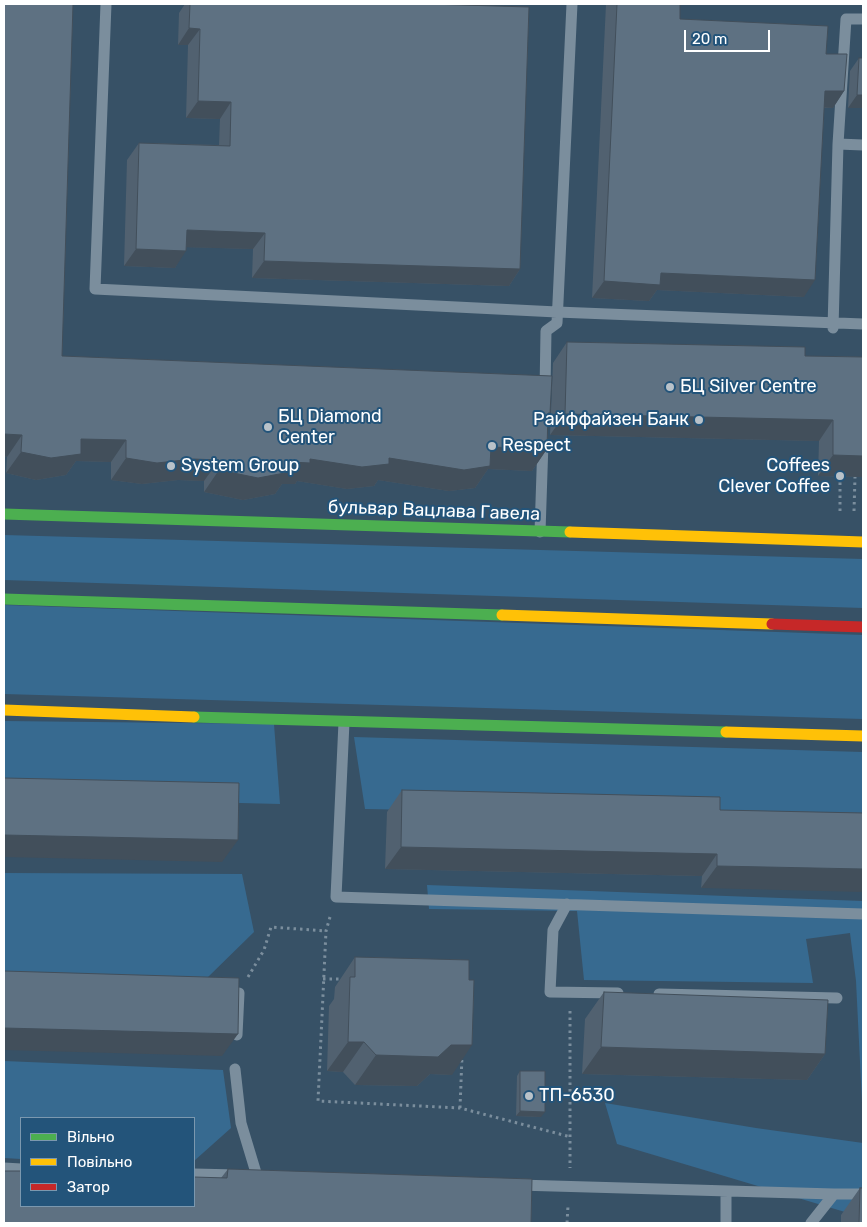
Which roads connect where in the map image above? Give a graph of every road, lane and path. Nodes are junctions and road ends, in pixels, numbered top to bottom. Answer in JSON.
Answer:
{"nodes":[{"id":1,"x":106,"y":4,"type":"edge"},
{"id":2,"x":572,"y":4,"type":"edge"},
{"id":3,"x":863,"y":19,"type":"edge"},
{"id":4,"x":838,"y":144,"type":"junction"},
{"id":5,"x":863,"y":145,"type":"edge"},
{"id":6,"x":558,"y":312,"type":"junction"},
{"id":7,"x":863,"y":324,"type":"edge"},
{"id":8,"x":833,"y":325,"type":"junction"},
{"id":9,"x":544,"y":403,"type":"edge"},
{"id":10,"x":544,"y":430,"type":"edge"},
{"id":11,"x":840,"y":476,"type":"edge"},
{"id":12,"x":855,"y":477,"type":"edge"},
{"id":13,"x":840,"y":511,"type":"dead end"},
{"id":14,"x":854,"y":511,"type":"dead end"},
{"id":15,"x":4,"y":514,"type":"edge"},
{"id":16,"x":540,"y":532,"type":"junction"},
{"id":17,"x":863,"y":542,"type":"edge"},
{"id":18,"x":4,"y":599,"type":"edge"},
{"id":19,"x":863,"y":627,"type":"edge"},
{"id":20,"x":4,"y":710,"type":"edge"},
{"id":21,"x":344,"y":722,"type":"junction"},
{"id":22,"x":863,"y":736,"type":"edge"},
{"id":23,"x":336,"y":897,"type":"junction"},
{"id":24,"x":567,"y":904,"type":"junction"},
{"id":25,"x":863,"y":914,"type":"edge"},
{"id":26,"x":326,"y":931,"type":"junction"},
{"id":27,"x":323,"y":979,"type":"junction"},
{"id":28,"x":351,"y":980,"type":"edge"},
{"id":29,"x":210,"y":992,"type":"edge"},
{"id":30,"x":570,"y":992,"type":"junction"},
{"id":31,"x":239,"y":993,"type":"junction"},
{"id":32,"x":629,"y":994,"type":"edge"},
{"id":33,"x":649,"y":994,"type":"edge"},
{"id":34,"x":837,"y":998,"type":"dead end"},
{"id":35,"x":237,"y":1035,"type":"edge"},
{"id":36,"x":462,"y":1051,"type":"edge"},
{"id":37,"x":235,"y":1069,"type":"dead end"},
{"id":38,"x":460,"y":1108,"type":"junction"},
{"id":39,"x":571,"y":1137,"type":"junction"},
{"id":40,"x":4,"y":1168,"type":"edge"},
{"id":41,"x":20,"y":1169,"type":"edge"},
{"id":42,"x":195,"y":1174,"type":"edge"},
{"id":43,"x":511,"y":1184,"type":"edge"},
{"id":44,"x":569,"y":1186,"type":"junction"},
{"id":45,"x":726,"y":1191,"type":"junction"},
{"id":46,"x":834,"y":1194,"type":"junction"},
{"id":47,"x":863,"y":1194,"type":"edge"},
{"id":48,"x":726,"y":1223,"type":"edge"},
{"id":49,"x":811,"y":1223,"type":"edge"}],
"edges":[{"from":1,"to":6,"type":"lane"},
{"from":2,"to":6,"type":"lane"},
{"from":3,"to":4,"type":"lane"},
{"from":4,"to":5,"type":"lane"},
{"from":4,"to":8,"type":"lane"},
{"from":6,"to":8,"type":"lane"},
{"from":6,"to":9,"type":"lane"},
{"from":7,"to":8,"type":"lane"},
{"from":10,"to":16,"type":"lane"},
{"from":11,"to":13,"type":"path"},
{"from":12,"to":14,"type":"path"},
{"from":15,"to":16,"type":"street","name":"бульвар Вацлава Гавела"},
{"from":16,"to":17,"type":"street","name":"бульвар Вацлава Гавела"},
{"from":18,"to":19,"type":"street"},
{"from":20,"to":21,"type":"street"},
{"from":21,"to":22,"type":"street"},
{"from":21,"to":23,"type":"lane"},
{"from":23,"to":24,"type":"lane"},
{"from":23,"to":26,"type":"path"},
{"from":24,"to":25,"type":"lane"},
{"from":24,"to":30,"type":"lane"},
{"from":26,"to":27,"type":"path"},
{"from":26,"to":31,"type":"path"},
{"from":27,"to":28,"type":"path"},
{"from":27,"to":38,"type":"path"},
{"from":29,"to":31,"type":"lane"},
{"from":30,"to":32,"type":"lane"},
{"from":30,"to":39,"type":"path"},
{"from":31,"to":35,"type":"lane"},
{"from":33,"to":34,"type":"lane"},
{"from":36,"to":38,"type":"path"},
{"from":37,"to":42,"type":"lane"},
{"from":38,"to":39,"type":"path"},
{"from":39,"to":44,"type":"path"},
{"from":40,"to":41,"type":"lane"},
{"from":43,"to":44,"type":"lane"},
{"from":44,"to":45,"type":"lane"},
{"from":45,"to":46,"type":"lane"},
{"from":45,"to":48,"type":"lane"},
{"from":46,"to":47,"type":"lane"},
{"from":46,"to":49,"type":"lane"}]}
